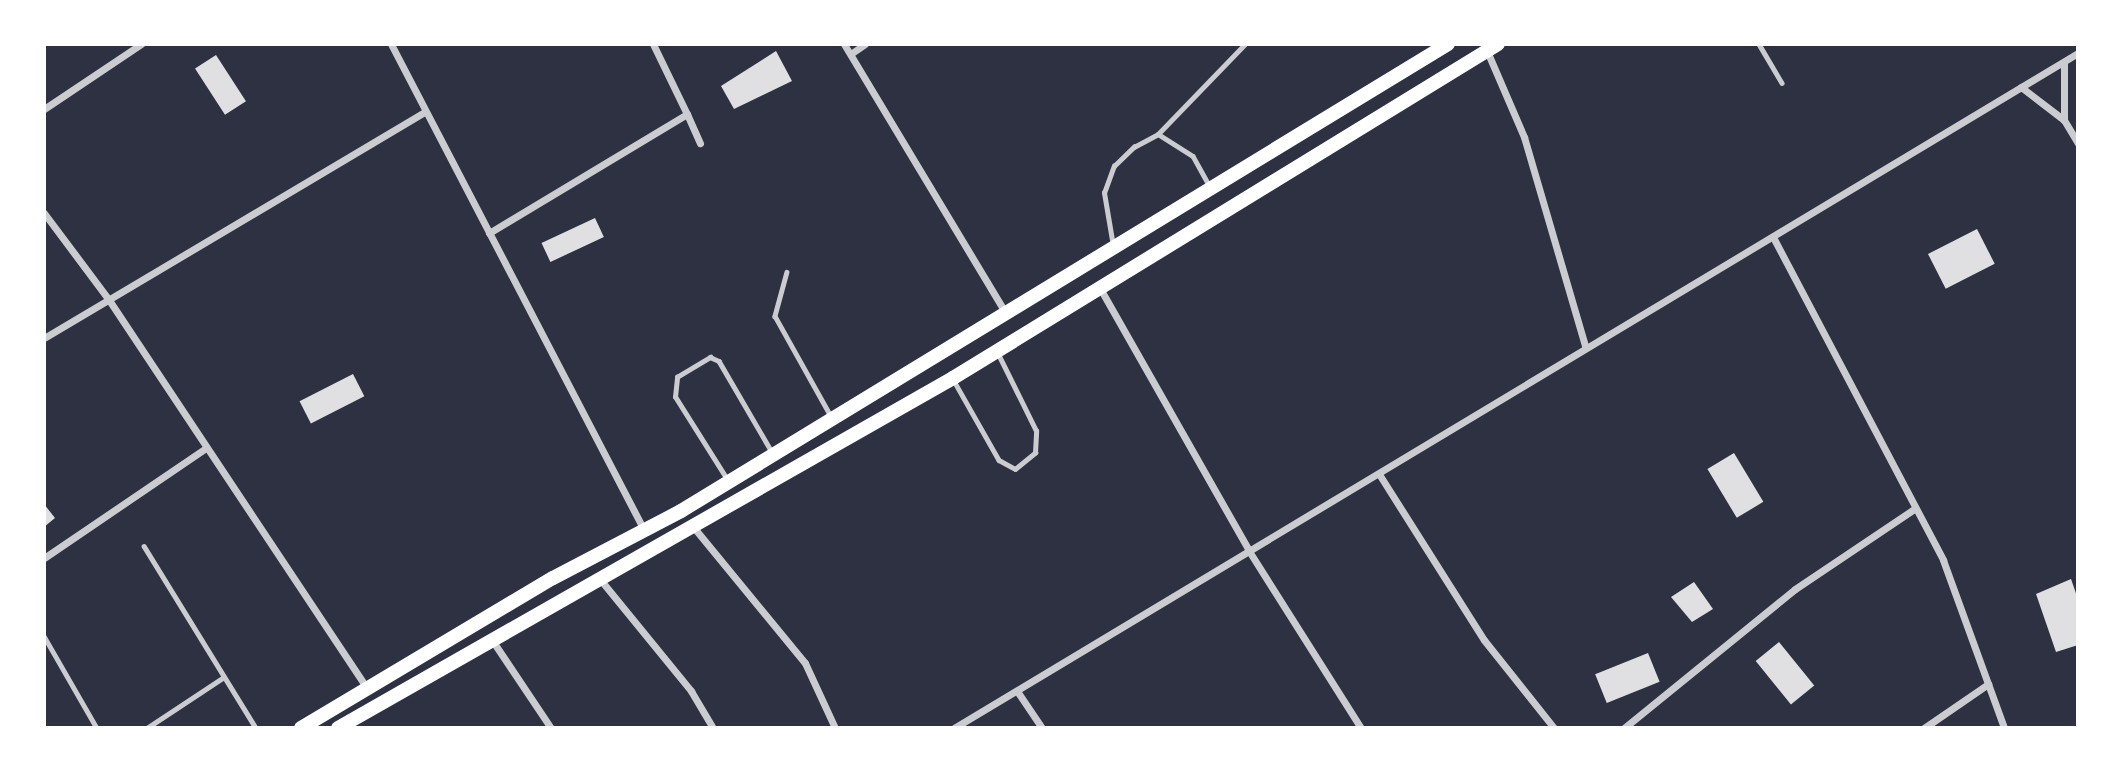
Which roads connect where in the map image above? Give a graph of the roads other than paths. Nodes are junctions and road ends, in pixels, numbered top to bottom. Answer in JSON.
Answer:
{"nodes":[{"id":1,"x":141,"y":44,"type":"edge"},
{"id":2,"x":391,"y":44,"type":"edge"},
{"id":3,"x":653,"y":44,"type":"edge"},
{"id":4,"x":844,"y":44,"type":"edge"},
{"id":5,"x":865,"y":44,"type":"edge"},
{"id":6,"x":1245,"y":44,"type":"edge"},
{"id":7,"x":1448,"y":44,"type":"edge"},
{"id":8,"x":1759,"y":44,"type":"edge"},
{"id":9,"x":1492,"y":47,"type":"edge"},
{"id":10,"x":852,"y":53,"type":"junction"},
{"id":11,"x":2078,"y":53,"type":"edge"},
{"id":12,"x":2064,"y":62,"type":"junction"},
{"id":13,"x":1782,"y":83,"type":"dead end"},
{"id":14,"x":2021,"y":87,"type":"junction"},
{"id":15,"x":44,"y":109,"type":"edge"},
{"id":16,"x":425,"y":112,"type":"junction"},
{"id":17,"x":687,"y":114,"type":"junction"},
{"id":18,"x":2064,"y":120,"type":"junction"},
{"id":19,"x":1158,"y":134,"type":"junction"},
{"id":20,"x":700,"y":143,"type":"dead end"},
{"id":21,"x":2078,"y":143,"type":"edge"},
{"id":22,"x":1211,"y":190,"type":"junction"},
{"id":23,"x":44,"y":213,"type":"edge"},
{"id":24,"x":489,"y":233,"type":"junction"},
{"id":25,"x":1773,"y":237,"type":"junction"},
{"id":26,"x":1114,"y":251,"type":"junction"},
{"id":27,"x":787,"y":272,"type":"dead end"},
{"id":28,"x":1101,"y":290,"type":"junction"},
{"id":29,"x":109,"y":299,"type":"junction"},
{"id":30,"x":1007,"y":316,"type":"junction"},
{"id":31,"x":44,"y":338,"type":"edge"},
{"id":32,"x":1585,"y":345,"type":"junction"},
{"id":33,"x":996,"y":350,"type":"junction"},
{"id":34,"x":953,"y":379,"type":"junction"},
{"id":35,"x":833,"y":420,"type":"junction"},
{"id":36,"x":206,"y":448,"type":"junction"},
{"id":37,"x":774,"y":456,"type":"junction"},
{"id":38,"x":1379,"y":474,"type":"junction"},
{"id":39,"x":730,"y":482,"type":"junction"},
{"id":40,"x":1914,"y":509,"type":"junction"},
{"id":41,"x":695,"y":529,"type":"junction"},
{"id":42,"x":644,"y":530,"type":"junction"},
{"id":43,"x":144,"y":547,"type":"dead end"},
{"id":44,"x":1249,"y":551,"type":"junction"},
{"id":45,"x":44,"y":558,"type":"edge"},
{"id":46,"x":598,"y":578,"type":"junction"},
{"id":47,"x":44,"y":636,"type":"edge"},
{"id":48,"x":490,"y":637,"type":"junction"},
{"id":49,"x":224,"y":677,"type":"junction"},
{"id":50,"x":1988,"y":684,"type":"junction"},
{"id":51,"x":368,"y":690,"type":"junction"},
{"id":52,"x":1017,"y":691,"type":"junction"},
{"id":53,"x":97,"y":728,"type":"edge"},
{"id":54,"x":147,"y":728,"type":"edge"},
{"id":55,"x":256,"y":728,"type":"edge"},
{"id":56,"x":301,"y":728,"type":"edge"},
{"id":57,"x":338,"y":728,"type":"edge"},
{"id":58,"x":551,"y":728,"type":"edge"},
{"id":59,"x":713,"y":728,"type":"edge"},
{"id":60,"x":835,"y":728,"type":"edge"},
{"id":61,"x":954,"y":728,"type":"edge"},
{"id":62,"x":1042,"y":728,"type":"edge"},
{"id":63,"x":1361,"y":728,"type":"edge"},
{"id":64,"x":1554,"y":728,"type":"edge"},
{"id":65,"x":1624,"y":728,"type":"edge"},
{"id":66,"x":1924,"y":728,"type":"edge"},
{"id":67,"x":2004,"y":728,"type":"edge"}],
"edges":[{"from":1,"to":15,"type":"street"},
{"from":2,"to":16,"type":"street"},
{"from":3,"to":17,"type":"street"},
{"from":4,"to":10,"type":"street"},
{"from":5,"to":10,"type":"street"},
{"from":6,"to":19,"type":"lane"},
{"from":7,"to":22,"type":"highway"},
{"from":8,"to":13,"type":"lane"},
{"from":9,"to":28,"type":"highway"},
{"from":9,"to":32,"type":"street"},
{"from":10,"to":30,"type":"street"},
{"from":11,"to":12,"type":"street"},
{"from":12,"to":14,"type":"street"},
{"from":12,"to":18,"type":"street"},
{"from":14,"to":18,"type":"street"},
{"from":14,"to":25,"type":"street"},
{"from":16,"to":24,"type":"street"},
{"from":16,"to":29,"type":"street"},
{"from":17,"to":20,"type":"street"},
{"from":17,"to":24,"type":"street"},
{"from":18,"to":21,"type":"street"},
{"from":19,"to":22,"type":"lane"},
{"from":19,"to":26,"type":"lane"},
{"from":22,"to":26,"type":"highway"},
{"from":23,"to":29,"type":"street"},
{"from":24,"to":42,"type":"street"},
{"from":25,"to":32,"type":"street"},
{"from":25,"to":40,"type":"street"},
{"from":26,"to":30,"type":"highway"},
{"from":27,"to":35,"type":"lane"},
{"from":28,"to":33,"type":"highway"},
{"from":28,"to":44,"type":"street"},
{"from":29,"to":31,"type":"street"},
{"from":29,"to":36,"type":"street"},
{"from":30,"to":35,"type":"highway"},
{"from":32,"to":38,"type":"street"},
{"from":33,"to":34,"type":"highway"},
{"from":33,"to":34,"type":"lane"},
{"from":34,"to":41,"type":"highway"},
{"from":35,"to":37,"type":"highway"},
{"from":36,"to":45,"type":"street"},
{"from":36,"to":51,"type":"street"},
{"from":37,"to":39,"type":"highway"},
{"from":37,"to":39,"type":"lane"},
{"from":38,"to":44,"type":"street"},
{"from":38,"to":64,"type":"street"},
{"from":39,"to":42,"type":"highway"},
{"from":40,"to":50,"type":"street"},
{"from":40,"to":65,"type":"street"},
{"from":41,"to":46,"type":"highway"},
{"from":41,"to":60,"type":"street"},
{"from":42,"to":51,"type":"highway"},
{"from":43,"to":49,"type":"lane"},
{"from":44,"to":52,"type":"street"},
{"from":44,"to":63,"type":"street"},
{"from":46,"to":48,"type":"highway"},
{"from":46,"to":59,"type":"street"},
{"from":47,"to":53,"type":"lane"},
{"from":48,"to":57,"type":"highway"},
{"from":48,"to":58,"type":"street"},
{"from":49,"to":54,"type":"lane"},
{"from":49,"to":55,"type":"lane"},
{"from":50,"to":66,"type":"street"},
{"from":50,"to":67,"type":"street"},
{"from":51,"to":56,"type":"highway"},
{"from":52,"to":61,"type":"street"},
{"from":52,"to":62,"type":"street"}]}
